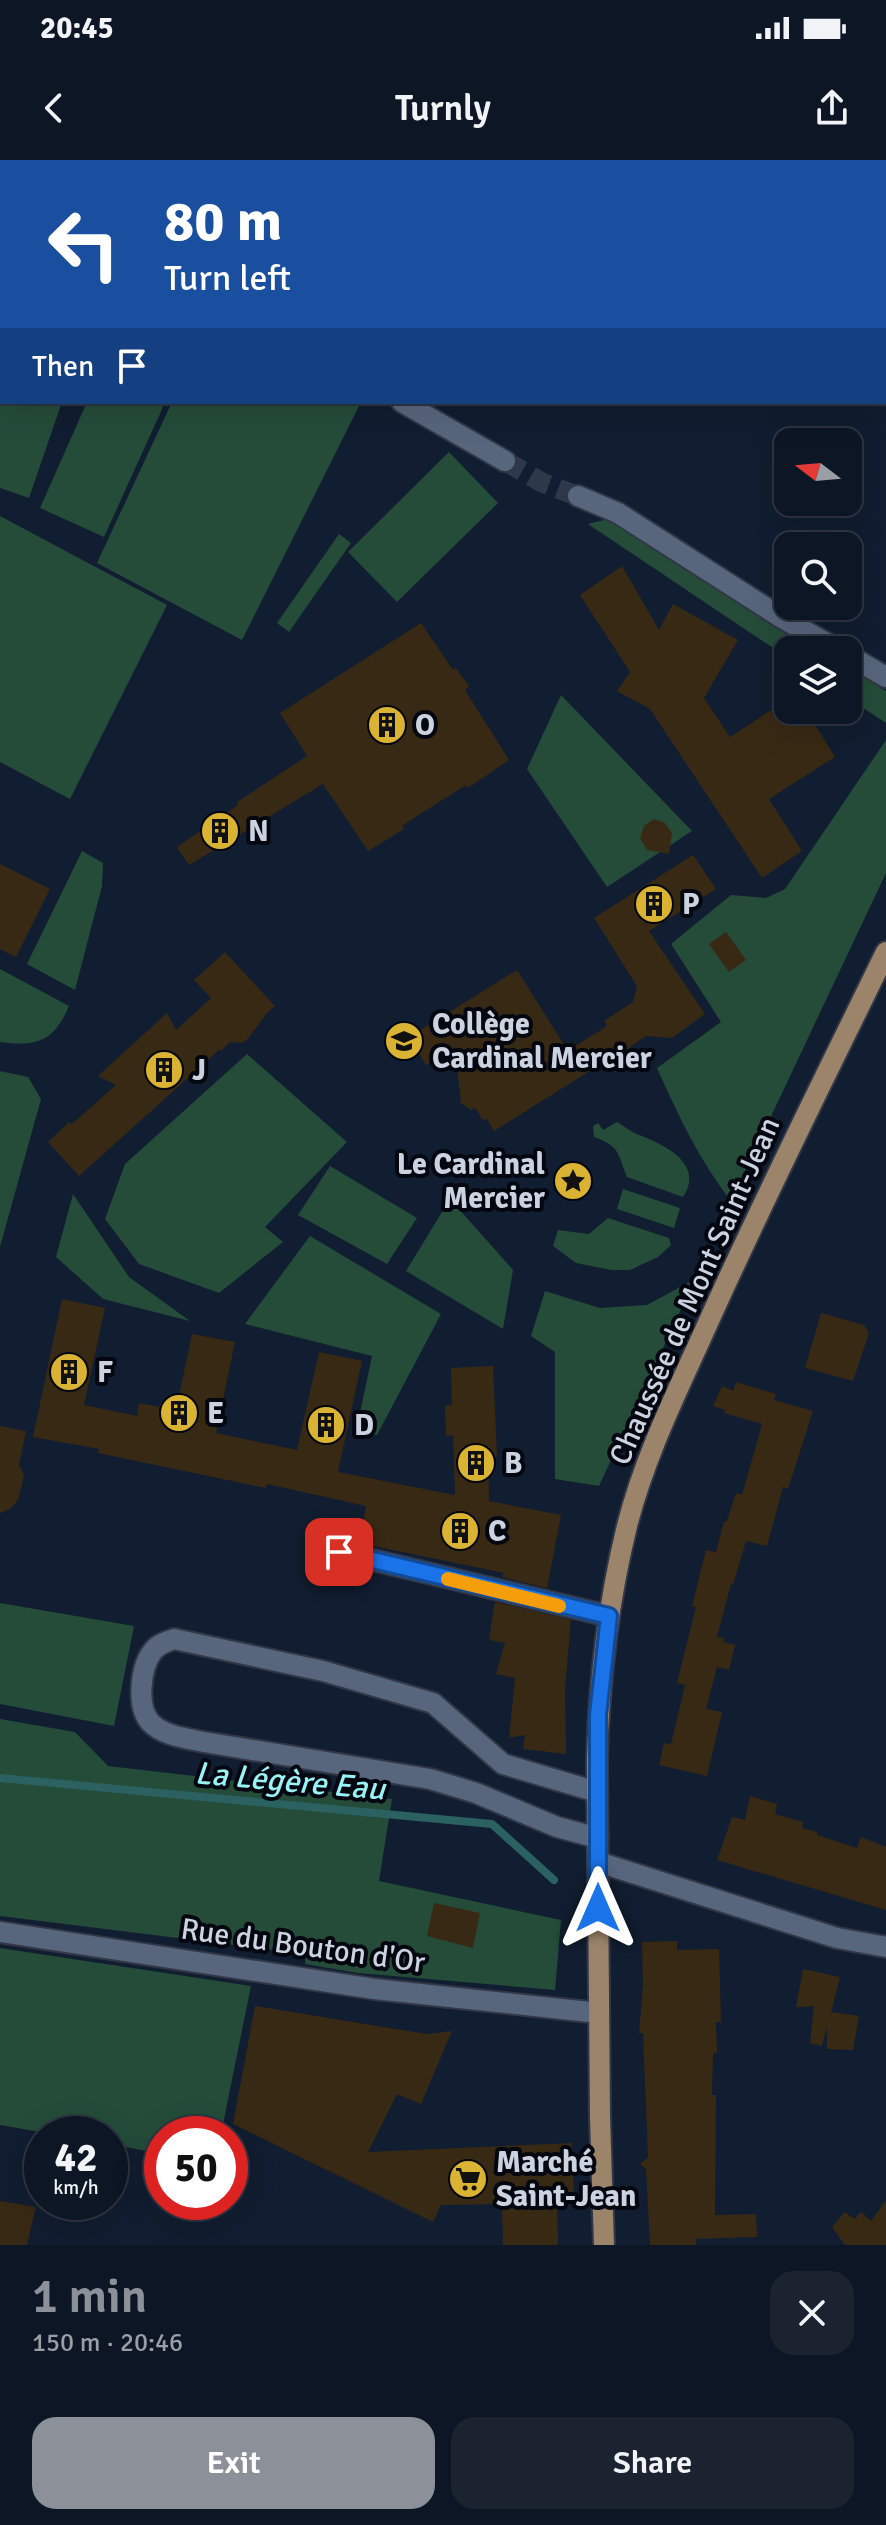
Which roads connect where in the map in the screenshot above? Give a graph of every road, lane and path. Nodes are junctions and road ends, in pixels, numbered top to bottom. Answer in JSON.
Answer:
{"nodes":[{"id":1,"x":405,"y":404,"type":"edge"},
{"id":2,"x":505,"y":461,"type":"tunnel mouth"},
{"id":3,"x":578,"y":496,"type":"tunnel mouth"},
{"id":4,"x":814,"y":636,"type":"edge"},
{"id":5,"x":862,"y":663,"type":"edge"},
{"id":6,"x":886,"y":677,"type":"edge"},
{"id":7,"x":886,"y":952,"type":"edge"},
{"id":8,"x":339,"y":1552,"type":"dead end"},
{"id":9,"x":609,"y":1616,"type":"junction"},
{"id":10,"x":597,"y":1792,"type":"junction"},
{"id":11,"x":598,"y":1838,"type":"junction"},
{"id":12,"x":598,"y":1862,"type":"junction"},
{"id":13,"x":0,"y":1932,"type":"edge"},
{"id":14,"x":886,"y":1947,"type":"edge"},
{"id":15,"x":599,"y":2013,"type":"junction"},
{"id":16,"x":604,"y":2245,"type":"edge"}],
"edges":[{"from":1,"to":2,"type":"street"},
{"from":3,"to":4,"type":"street"},
{"from":5,"to":6,"type":"street"},
{"from":7,"to":9,"type":"main road","name":"Chaussée de Mont Saint-Jean"},
{"from":8,"to":9,"type":"street"},
{"from":9,"to":10,"type":"main road","name":"Chaussée de Mont Saint-Jean"},
{"from":10,"to":11,"type":"main road","name":"Chaussée de Mont Saint-Jean"},
{"from":10,"to":11,"type":"street"},
{"from":11,"to":12,"type":"main road","name":"Chaussée de Mont Saint-Jean"},
{"from":12,"to":14,"type":"street"},
{"from":12,"to":15,"type":"main road","name":"Chaussée de Mont Saint-Jean"},
{"from":13,"to":15,"type":"street","name":"Rue du Bouton d'Or"},
{"from":15,"to":16,"type":"main road","name":"Chaussée de Mont Saint-Jean"}]}
